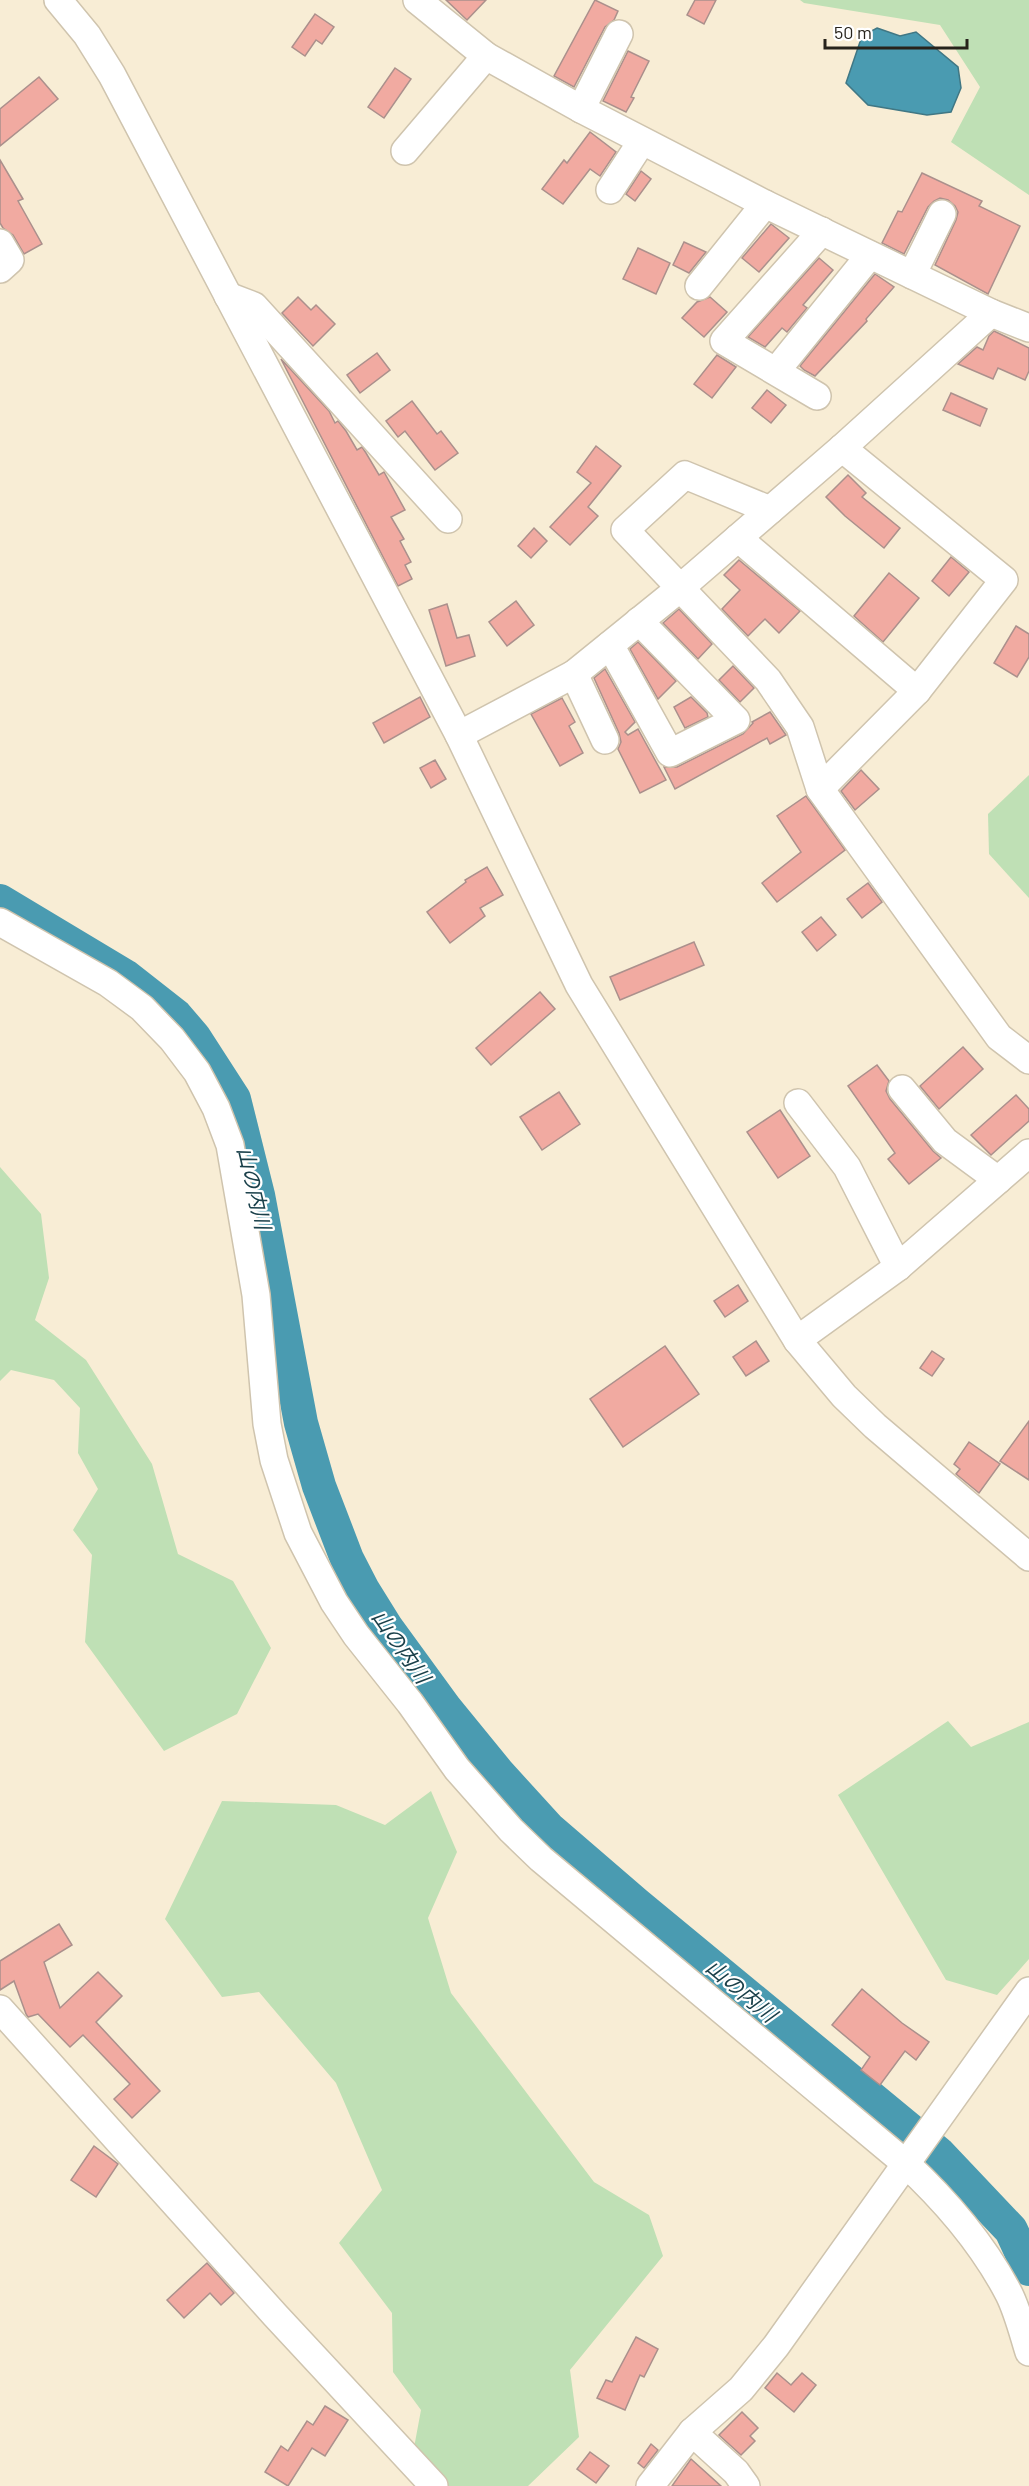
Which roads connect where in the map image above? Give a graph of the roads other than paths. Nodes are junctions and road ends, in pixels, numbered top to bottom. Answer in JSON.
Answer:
{"nodes":[{"id":1,"x":58,"y":0,"type":"edge"},
{"id":2,"x":417,"y":0,"type":"edge"},
{"id":3,"x":619,"y":34,"type":"dead end"},
{"id":4,"x":486,"y":56,"type":"junction"},
{"id":5,"x":581,"y":109,"type":"junction"},
{"id":6,"x":642,"y":141,"type":"junction"},
{"id":7,"x":405,"y":151,"type":"dead end"},
{"id":8,"x":610,"y":190,"type":"dead end"},
{"id":9,"x":765,"y":204,"type":"junction"},
{"id":10,"x":942,"y":214,"type":"dead end"},
{"id":11,"x":822,"y":231,"type":"junction"},
{"id":12,"x":0,"y":243,"type":"edge"},
{"id":13,"x":870,"y":255,"type":"junction"},
{"id":14,"x":0,"y":269,"type":"edge"},
{"id":15,"x":912,"y":275,"type":"junction"},
{"id":16,"x":699,"y":286,"type":"dead end"},
{"id":17,"x":228,"y":296,"type":"junction"},
{"id":18,"x":991,"y":313,"type":"junction"},
{"id":19,"x":1029,"y":328,"type":"edge"},
{"id":20,"x":776,"y":371,"type":"junction"},
{"id":21,"x":817,"y":396,"type":"dead end"},
{"id":22,"x":842,"y":448,"type":"junction"},
{"id":23,"x":770,"y":510,"type":"junction"},
{"id":24,"x":448,"y":519,"type":"dead end"},
{"id":25,"x":738,"y":538,"type":"junction"},
{"id":26,"x":680,"y":589,"type":"junction"},
{"id":27,"x":639,"y":621,"type":"junction"},
{"id":28,"x":610,"y":645,"type":"junction"},
{"id":29,"x":574,"y":674,"type":"junction"},
{"id":30,"x":917,"y":691,"type":"junction"},
{"id":31,"x":459,"y":735,"type":"junction"},
{"id":32,"x":605,"y":740,"type":"dead end"},
{"id":33,"x":820,"y":789,"type":"junction"},
{"id":34,"x":0,"y":922,"type":"edge"},
{"id":35,"x":1029,"y":1060,"type":"edge"},
{"id":36,"x":902,"y":1089,"type":"dead end"},
{"id":37,"x":798,"y":1103,"type":"dead end"},
{"id":38,"x":1029,"y":1153,"type":"edge"},
{"id":39,"x":998,"y":1180,"type":"junction"},
{"id":40,"x":898,"y":1267,"type":"junction"},
{"id":41,"x":797,"y":1340,"type":"junction"},
{"id":42,"x":1029,"y":1557,"type":"edge"},
{"id":43,"x":1029,"y":1991,"type":"edge"},
{"id":44,"x":0,"y":2008,"type":"edge"},
{"id":45,"x":905,"y":2163,"type":"junction"},
{"id":46,"x":1029,"y":2352,"type":"edge"},
{"id":47,"x":692,"y":2432,"type":"junction"},
{"id":48,"x":434,"y":2486,"type":"edge"},
{"id":49,"x":650,"y":2486,"type":"edge"},
{"id":50,"x":746,"y":2486,"type":"edge"}],
"edges":[{"from":1,"to":17,"type":"street"},
{"from":2,"to":4,"type":"street"},
{"from":3,"to":5,"type":"street"},
{"from":4,"to":5,"type":"street"},
{"from":4,"to":7,"type":"street"},
{"from":5,"to":6,"type":"street"},
{"from":6,"to":8,"type":"street"},
{"from":6,"to":9,"type":"street"},
{"from":9,"to":11,"type":"street"},
{"from":9,"to":16,"type":"street"},
{"from":10,"to":15,"type":"street"},
{"from":11,"to":13,"type":"street"},
{"from":11,"to":20,"type":"street"},
{"from":12,"to":14,"type":"street"},
{"from":13,"to":15,"type":"street"},
{"from":13,"to":20,"type":"street"},
{"from":15,"to":18,"type":"street"},
{"from":17,"to":24,"type":"street"},
{"from":17,"to":31,"type":"street"},
{"from":18,"to":19,"type":"street"},
{"from":18,"to":22,"type":"street"},
{"from":20,"to":21,"type":"street"},
{"from":22,"to":23,"type":"street"},
{"from":22,"to":30,"type":"street"},
{"from":23,"to":25,"type":"street"},
{"from":23,"to":26,"type":"street"},
{"from":25,"to":26,"type":"street"},
{"from":25,"to":30,"type":"street"},
{"from":26,"to":27,"type":"street"},
{"from":26,"to":33,"type":"street"},
{"from":27,"to":28,"type":"street"},
{"from":27,"to":28,"type":"street"},
{"from":28,"to":29,"type":"street"},
{"from":29,"to":31,"type":"street"},
{"from":29,"to":32,"type":"street"},
{"from":30,"to":33,"type":"street"},
{"from":31,"to":41,"type":"street"},
{"from":33,"to":35,"type":"street"},
{"from":34,"to":45,"type":"street"},
{"from":36,"to":39,"type":"street"},
{"from":37,"to":40,"type":"street"},
{"from":38,"to":39,"type":"street"},
{"from":39,"to":40,"type":"street"},
{"from":40,"to":41,"type":"street"},
{"from":41,"to":42,"type":"street"},
{"from":43,"to":45,"type":"street"},
{"from":44,"to":48,"type":"street"},
{"from":45,"to":46,"type":"street"},
{"from":45,"to":47,"type":"street"},
{"from":47,"to":49,"type":"street"},
{"from":47,"to":50,"type":"street"}]}
